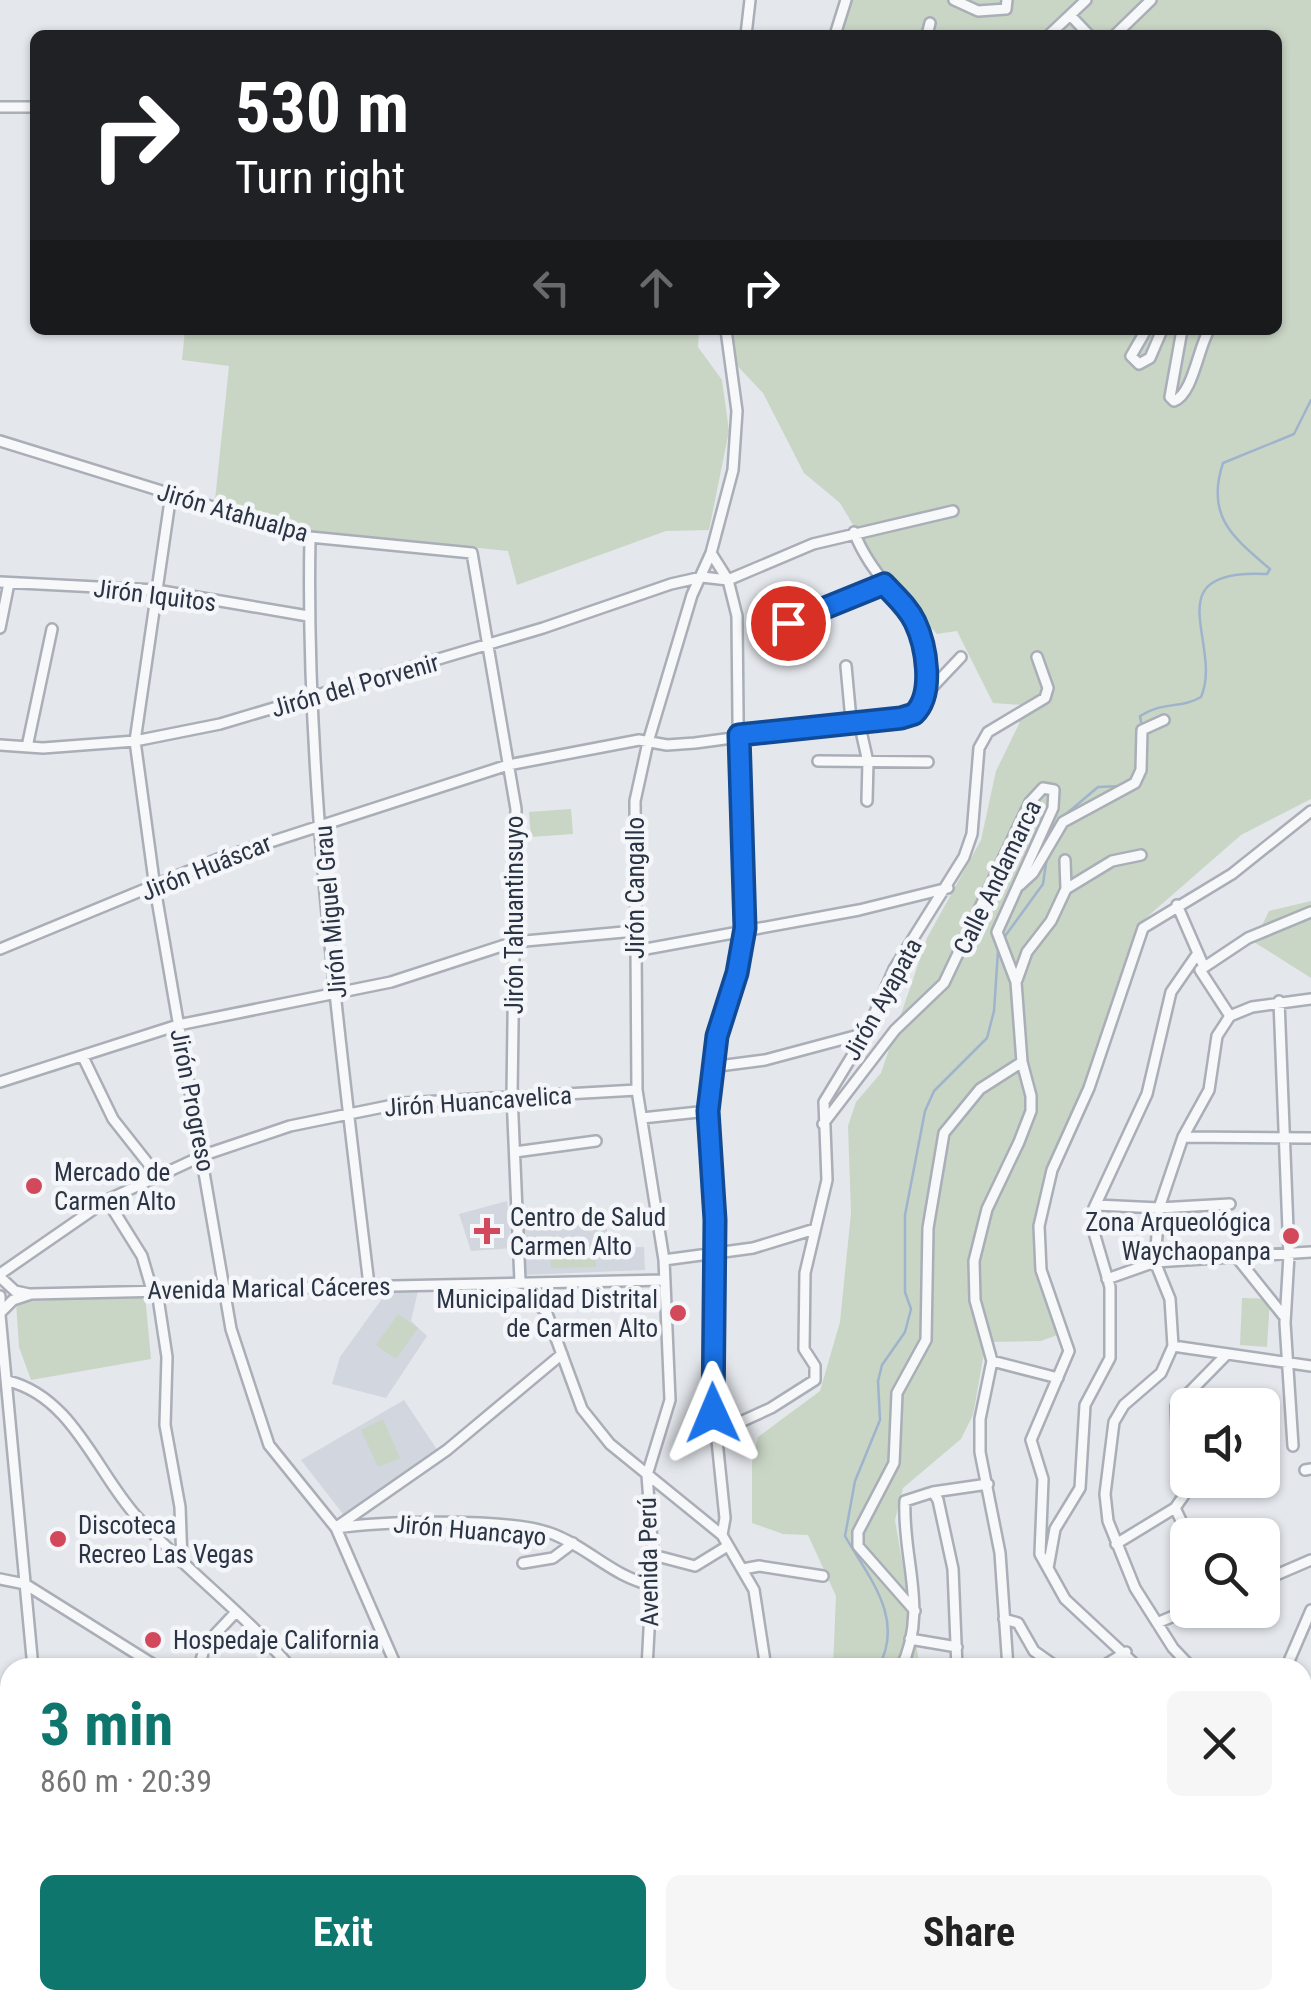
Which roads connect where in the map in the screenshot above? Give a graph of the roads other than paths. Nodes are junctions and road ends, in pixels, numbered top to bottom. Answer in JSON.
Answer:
{"nodes":[{"id":1,"x":750,"y":0,"type":"edge"},
{"id":2,"x":846,"y":0,"type":"edge"},
{"id":3,"x":954,"y":0,"type":"edge"},
{"id":4,"x":1007,"y":0,"type":"edge"},
{"id":5,"x":1086,"y":0,"type":"edge"},
{"id":6,"x":1150,"y":0,"type":"edge"},
{"id":7,"x":1070,"y":15,"type":"junction"},
{"id":8,"x":930,"y":23,"type":"dead end"},
{"id":9,"x":747,"y":30,"type":"edge"},
{"id":10,"x":837,"y":30,"type":"edge"},
{"id":11,"x":928,"y":30,"type":"edge"},
{"id":12,"x":1054,"y":30,"type":"edge"},
{"id":13,"x":1085,"y":30,"type":"edge"},
{"id":14,"x":1120,"y":30,"type":"edge"},
{"id":15,"x":30,"y":106,"type":"edge"},
{"id":16,"x":0,"y":107,"type":"edge"},
{"id":17,"x":727,"y":335,"type":"edge"},
{"id":18,"x":1143,"y":335,"type":"edge"},
{"id":19,"x":1160,"y":335,"type":"edge"},
{"id":20,"x":1181,"y":335,"type":"edge"},
{"id":21,"x":1206,"y":335,"type":"edge"},
{"id":22,"x":0,"y":441,"type":"edge"},
{"id":23,"x":171,"y":494,"type":"junction"},
{"id":24,"x":952,"y":511,"type":"dead end"},
{"id":25,"x":854,"y":532,"type":"junction"},
{"id":26,"x":310,"y":536,"type":"junction"},
{"id":27,"x":472,"y":553,"type":"joint"},
{"id":28,"x":711,"y":553,"type":"junction"},
{"id":29,"x":702,"y":577,"type":"junction"},
{"id":30,"x":728,"y":580,"type":"junction"},
{"id":31,"x":4,"y":583,"type":"edge"},
{"id":32,"x":884,"y":584,"type":"junction"},
{"id":33,"x":156,"y":590,"type":"junction"},
{"id":34,"x":308,"y":616,"type":"junction"},
{"id":35,"x":0,"y":628,"type":"edge"},
{"id":36,"x":52,"y":629,"type":"dead end"},
{"id":37,"x":768,"y":631,"type":"dead end"},
{"id":38,"x":490,"y":644,"type":"junction"},
{"id":39,"x":961,"y":657,"type":"dead end"},
{"id":40,"x":1037,"y":657,"type":"dead end"},
{"id":41,"x":846,"y":666,"type":"dead end"},
{"id":42,"x":924,"y":696,"type":"junction"},
{"id":43,"x":314,"y":698,"type":"junction"},
{"id":44,"x":850,"y":720,"type":"junction"},
{"id":45,"x":1164,"y":720,"type":"dead end"},
{"id":46,"x":739,"y":735,"type":"junction"},
{"id":47,"x":135,"y":740,"type":"junction"},
{"id":48,"x":648,"y":742,"type":"junction"},
{"id":49,"x":0,"y":745,"type":"edge"},
{"id":50,"x":27,"y":747,"type":"junction"},
{"id":51,"x":818,"y":761,"type":"dead end"},
{"id":52,"x":868,"y":762,"type":"junction"},
{"id":53,"x":928,"y":762,"type":"dead end"},
{"id":54,"x":508,"y":766,"type":"junction"},
{"id":55,"x":867,"y":802,"type":"dead end"},
{"id":56,"x":1311,"y":811,"type":"edge"},
{"id":57,"x":322,"y":823,"type":"junction"},
{"id":58,"x":1141,"y":855,"type":"dead end"},
{"id":59,"x":1065,"y":860,"type":"dead end"},
{"id":60,"x":1020,"y":885,"type":"junction"},
{"id":61,"x":154,"y":888,"type":"junction"},
{"id":62,"x":948,"y":888,"type":"junction"},
{"id":63,"x":1066,"y":889,"type":"junction"},
{"id":64,"x":1177,"y":905,"type":"junction"},
{"id":65,"x":1311,"y":912,"type":"edge"},
{"id":66,"x":745,"y":928,"type":"junction"},
{"id":67,"x":634,"y":931,"type":"junction"},
{"id":68,"x":514,"y":942,"type":"junction"},
{"id":69,"x":0,"y":949,"type":"edge"},
{"id":70,"x":635,"y":950,"type":"junction"},
{"id":71,"x":1198,"y":952,"type":"junction"},
{"id":72,"x":1204,"y":966,"type":"junction"},
{"id":73,"x":1016,"y":982,"type":"junction"},
{"id":74,"x":336,"y":992,"type":"junction"},
{"id":75,"x":1311,"y":1000,"type":"edge"},
{"id":76,"x":1279,"y":1001,"type":"junction"},
{"id":77,"x":1230,"y":1016,"type":"junction"},
{"id":78,"x":178,"y":1026,"type":"junction"},
{"id":79,"x":866,"y":1033,"type":"junction"},
{"id":80,"x":83,"y":1058,"type":"junction"},
{"id":81,"x":1022,"y":1062,"type":"junction"},
{"id":82,"x":710,"y":1067,"type":"junction"},
{"id":83,"x":0,"y":1082,"type":"edge"},
{"id":84,"x":637,"y":1090,"type":"junction"},
{"id":85,"x":512,"y":1095,"type":"junction"},
{"id":86,"x":348,"y":1110,"type":"junction"},
{"id":87,"x":708,"y":1111,"type":"junction"},
{"id":88,"x":642,"y":1118,"type":"junction"},
{"id":89,"x":823,"y":1124,"type":"junction"},
{"id":90,"x":1183,"y":1137,"type":"junction"},
{"id":91,"x":1311,"y":1138,"type":"edge"},
{"id":92,"x":1282,"y":1140,"type":"junction"},
{"id":93,"x":596,"y":1141,"type":"dead end"},
{"id":94,"x":515,"y":1152,"type":"junction"},
{"id":95,"x":204,"y":1155,"type":"junction"},
{"id":96,"x":158,"y":1176,"type":"junction"},
{"id":97,"x":107,"y":1200,"type":"junction"},
{"id":98,"x":1096,"y":1204,"type":"junction"},
{"id":99,"x":1230,"y":1204,"type":"dead end"},
{"id":100,"x":1159,"y":1208,"type":"junction"},
{"id":101,"x":815,"y":1229,"type":"junction"},
{"id":102,"x":1311,"y":1252,"type":"edge"},
{"id":103,"x":715,"y":1254,"type":"junction"},
{"id":104,"x":1289,"y":1255,"type":"junction"},
{"id":105,"x":1238,"y":1259,"type":"junction"},
{"id":106,"x":664,"y":1260,"type":"junction"},
{"id":107,"x":1155,"y":1262,"type":"junction"},
{"id":108,"x":0,"y":1276,"type":"edge"},
{"id":109,"x":1108,"y":1279,"type":"junction"},
{"id":110,"x":664,"y":1280,"type":"junction"},
{"id":111,"x":520,"y":1281,"type":"junction"},
{"id":112,"x":475,"y":1282,"type":"junction"},
{"id":113,"x":369,"y":1286,"type":"junction"},
{"id":114,"x":154,"y":1291,"type":"junction"},
{"id":115,"x":225,"y":1291,"type":"junction"},
{"id":116,"x":32,"y":1294,"type":"junction"},
{"id":117,"x":0,"y":1296,"type":"edge"},
{"id":118,"x":0,"y":1312,"type":"edge"},
{"id":119,"x":1285,"y":1323,"type":"junction"},
{"id":120,"x":1173,"y":1346,"type":"junction"},
{"id":121,"x":562,"y":1354,"type":"junction"},
{"id":122,"x":1227,"y":1354,"type":"junction"},
{"id":123,"x":992,"y":1361,"type":"junction"},
{"id":124,"x":1288,"y":1362,"type":"junction"},
{"id":125,"x":1311,"y":1366,"type":"edge"},
{"id":126,"x":1058,"y":1378,"type":"junction"},
{"id":127,"x":8,"y":1381,"type":"junction"},
{"id":128,"x":1194,"y":1388,"type":"edge"},
{"id":129,"x":714,"y":1434,"type":"junction"},
{"id":130,"x":1293,"y":1446,"type":"dead end"},
{"id":131,"x":14,"y":1450,"type":"junction"},
{"id":132,"x":0,"y":1452,"type":"edge"},
{"id":133,"x":647,"y":1475,"type":"junction"},
{"id":134,"x":988,"y":1484,"type":"junction"},
{"id":135,"x":933,"y":1492,"type":"junction"},
{"id":136,"x":1182,"y":1498,"type":"edge"},
{"id":137,"x":1176,"y":1508,"type":"junction"},
{"id":138,"x":1180,"y":1518,"type":"edge"},
{"id":139,"x":336,"y":1528,"type":"junction"},
{"id":140,"x":722,"y":1535,"type":"junction"},
{"id":141,"x":572,"y":1544,"type":"junction"},
{"id":142,"x":1116,"y":1544,"type":"junction"},
{"id":143,"x":726,"y":1547,"type":"junction"},
{"id":144,"x":654,"y":1555,"type":"junction"},
{"id":145,"x":1311,"y":1560,"type":"edge"},
{"id":146,"x":182,"y":1562,"type":"junction"},
{"id":147,"x":523,"y":1563,"type":"dead end"},
{"id":148,"x":743,"y":1569,"type":"junction"},
{"id":149,"x":1048,"y":1571,"type":"junction"},
{"id":150,"x":1280,"y":1573,"type":"edge"},
{"id":151,"x":824,"y":1576,"type":"dead end"},
{"id":152,"x":0,"y":1579,"type":"edge"},
{"id":153,"x":24,"y":1584,"type":"junction"},
{"id":154,"x":652,"y":1585,"type":"junction"},
{"id":155,"x":1311,"y":1610,"type":"edge"},
{"id":156,"x":915,"y":1611,"type":"junction"},
{"id":157,"x":236,"y":1612,"type":"junction"},
{"id":158,"x":1170,"y":1618,"type":"edge"},
{"id":159,"x":1004,"y":1619,"type":"junction"},
{"id":160,"x":1158,"y":1624,"type":"junction"},
{"id":161,"x":910,"y":1640,"type":"junction"},
{"id":162,"x":957,"y":1647,"type":"junction"},
{"id":163,"x":1126,"y":1652,"type":"junction"},
{"id":164,"x":32,"y":1658,"type":"edge"},
{"id":165,"x":143,"y":1658,"type":"edge"},
{"id":166,"x":201,"y":1658,"type":"edge"},
{"id":167,"x":281,"y":1658,"type":"edge"},
{"id":168,"x":396,"y":1658,"type":"edge"},
{"id":169,"x":648,"y":1658,"type":"edge"},
{"id":170,"x":764,"y":1658,"type":"edge"},
{"id":171,"x":905,"y":1658,"type":"edge"},
{"id":172,"x":957,"y":1658,"type":"edge"},
{"id":173,"x":1007,"y":1658,"type":"edge"},
{"id":174,"x":1044,"y":1658,"type":"edge"},
{"id":175,"x":1116,"y":1658,"type":"edge"},
{"id":176,"x":1131,"y":1658,"type":"edge"},
{"id":177,"x":1184,"y":1658,"type":"edge"},
{"id":178,"x":1290,"y":1658,"type":"edge"}],
"edges":[{"from":1,"to":9,"type":"street"},
{"from":2,"to":10,"type":"street"},
{"from":3,"to":4,"type":"street"},
{"from":5,"to":7,"type":"street"},
{"from":6,"to":14,"type":"street"},
{"from":7,"to":12,"type":"street"},
{"from":7,"to":13,"type":"street"},
{"from":8,"to":11,"type":"street"},
{"from":15,"to":16,"type":"street"},
{"from":17,"to":28,"type":"street","name":"Jirón Cangallo"},
{"from":18,"to":19,"type":"street"},
{"from":20,"to":21,"type":"street"},
{"from":22,"to":23,"type":"street","name":"Jirón Atahualpa"},
{"from":23,"to":26,"type":"street","name":"Jirón Atahualpa"},
{"from":23,"to":33,"type":"street","name":"Jirón Progreso"},
{"from":24,"to":25,"type":"street"},
{"from":25,"to":30,"type":"street"},
{"from":25,"to":32,"type":"street"},
{"from":26,"to":27,"type":"street","name":"Jirón Atahualpa"},
{"from":26,"to":34,"type":"street","name":"Jirón Miguel Grau"},
{"from":27,"to":38,"type":"street","name":"Jirón Tahuantinsuyo"},
{"from":28,"to":29,"type":"street","name":"Jirón Cangallo"},
{"from":28,"to":30,"type":"street"},
{"from":29,"to":30,"type":"street"},
{"from":29,"to":38,"type":"street","name":"Jirón del Porvenir"},
{"from":29,"to":48,"type":"street","name":"Jirón Cangallo"},
{"from":30,"to":46,"type":"street"},
{"from":31,"to":33,"type":"street","name":"Jirón Iquitos"},
{"from":31,"to":35,"type":"street"},
{"from":32,"to":37,"type":"street"},
{"from":32,"to":42,"type":"street"},
{"from":33,"to":34,"type":"street","name":"Jirón Iquitos"},
{"from":33,"to":47,"type":"street","name":"Jirón Progreso"},
{"from":34,"to":43,"type":"street","name":"Jirón Miguel Grau"},
{"from":36,"to":50,"type":"street"},
{"from":38,"to":43,"type":"street","name":"Jirón del Porvenir"},
{"from":38,"to":54,"type":"street","name":"Jirón Tahuantinsuyo"},
{"from":39,"to":42,"type":"street"},
{"from":40,"to":62,"type":"street","name":"Jirón Ayapata"},
{"from":41,"to":44,"type":"street"},
{"from":42,"to":44,"type":"street","name":"Jirón Huáscar"},
{"from":43,"to":47,"type":"street","name":"Jirón del Porvenir"},
{"from":43,"to":57,"type":"street","name":"Jirón Miguel Grau"},
{"from":44,"to":46,"type":"street","name":"Jirón Huáscar"},
{"from":44,"to":52,"type":"street"},
{"from":45,"to":60,"type":"street"},
{"from":46,"to":48,"type":"street","name":"Jirón Huáscar"},
{"from":46,"to":66,"type":"street"},
{"from":47,"to":50,"type":"street","name":"Jirón del Porvenir"},
{"from":47,"to":61,"type":"street","name":"Jirón Progreso"},
{"from":48,"to":54,"type":"street","name":"Jirón Huáscar"},
{"from":48,"to":67,"type":"street","name":"Jirón Cangallo"},
{"from":49,"to":50,"type":"street","name":"Jirón del Porvenir"},
{"from":51,"to":52,"type":"street"},
{"from":52,"to":53,"type":"street"},
{"from":52,"to":55,"type":"street"},
{"from":54,"to":57,"type":"street","name":"Jirón Huáscar"},
{"from":54,"to":68,"type":"street","name":"Jirón Tahuantinsuyo"},
{"from":56,"to":64,"type":"street"},
{"from":57,"to":61,"type":"street","name":"Jirón Huáscar"},
{"from":57,"to":74,"type":"street","name":"Jirón Miguel Grau"},
{"from":58,"to":63,"type":"street"},
{"from":59,"to":63,"type":"street"},
{"from":60,"to":73,"type":"street","name":"Calle Andamarca"},
{"from":60,"to":89,"type":"street","name":"Calle Andamarca"},
{"from":61,"to":69,"type":"street","name":"Jirón Huáscar"},
{"from":61,"to":78,"type":"street","name":"Jirón Progreso"},
{"from":62,"to":66,"type":"street"},
{"from":62,"to":79,"type":"street","name":"Jirón Ayapata"},
{"from":63,"to":73,"type":"street"},
{"from":64,"to":71,"type":"street"},
{"from":64,"to":126,"type":"street"},
{"from":65,"to":72,"type":"street"},
{"from":66,"to":70,"type":"street"},
{"from":66,"to":82,"type":"street"},
{"from":67,"to":68,"type":"street"},
{"from":67,"to":70,"type":"street","name":"Jirón Cangallo"},
{"from":68,"to":74,"type":"street"},
{"from":68,"to":85,"type":"street","name":"Jirón Tahuantinsuyo"},
{"from":70,"to":84,"type":"street","name":"Jirón Cangallo"},
{"from":71,"to":72,"type":"street"},
{"from":71,"to":98,"type":"street"},
{"from":72,"to":77,"type":"street"},
{"from":73,"to":81,"type":"street","name":"Calle Andamarca"},
{"from":74,"to":78,"type":"street"},
{"from":74,"to":86,"type":"street","name":"Jirón Miguel Grau"},
{"from":75,"to":76,"type":"street"},
{"from":76,"to":77,"type":"street"},
{"from":76,"to":92,"type":"street"},
{"from":77,"to":90,"type":"street"},
{"from":78,"to":80,"type":"street"},
{"from":78,"to":95,"type":"street","name":"Jirón Progreso"},
{"from":79,"to":82,"type":"street"},
{"from":79,"to":89,"type":"street","name":"Jirón Ayapata"},
{"from":80,"to":83,"type":"street"},
{"from":80,"to":96,"type":"street"},
{"from":81,"to":123,"type":"street","name":"Calle Andamarca"},
{"from":81,"to":156,"type":"street"},
{"from":82,"to":87,"type":"street"},
{"from":84,"to":85,"type":"street","name":"Jirón Huancavelica"},
{"from":84,"to":88,"type":"street","name":"Jirón Cangallo"},
{"from":85,"to":86,"type":"street","name":"Jirón Huancavelica"},
{"from":85,"to":94,"type":"street","name":"Jirón Tahuantinsuyo"},
{"from":86,"to":95,"type":"street","name":"Jirón Huancavelica"},
{"from":86,"to":113,"type":"street","name":"Jirón Miguel Grau"},
{"from":87,"to":88,"type":"street"},
{"from":87,"to":103,"type":"street"},
{"from":88,"to":106,"type":"street","name":"Jirón Cangallo"},
{"from":89,"to":101,"type":"street","name":"Jirón Ayapata"},
{"from":90,"to":92,"type":"street"},
{"from":90,"to":100,"type":"street"},
{"from":91,"to":92,"type":"street"},
{"from":92,"to":104,"type":"street"},
{"from":93,"to":94,"type":"street"},
{"from":94,"to":111,"type":"street","name":"Jirón Tahuantinsuyo"},
{"from":95,"to":96,"type":"street","name":"Jirón Huancavelica"},
{"from":95,"to":115,"type":"street","name":"Jirón Progreso"},
{"from":96,"to":97,"type":"street","name":"Jirón Huancavelica"},
{"from":97,"to":108,"type":"street","name":"Jirón Huancavelica"},
{"from":97,"to":114,"type":"street"},
{"from":98,"to":100,"type":"street"},
{"from":98,"to":109,"type":"street"},
{"from":99,"to":100,"type":"street"},
{"from":100,"to":107,"type":"street"},
{"from":101,"to":103,"type":"street"},
{"from":101,"to":129,"type":"street","name":"Jirón Ayapata"},
{"from":102,"to":104,"type":"street"},
{"from":103,"to":106,"type":"street"},
{"from":103,"to":129,"type":"street"},
{"from":104,"to":105,"type":"street"},
{"from":104,"to":119,"type":"street"},
{"from":105,"to":107,"type":"street"},
{"from":105,"to":119,"type":"street"},
{"from":106,"to":110,"type":"street","name":"Jirón Cangallo"},
{"from":107,"to":109,"type":"street"},
{"from":107,"to":120,"type":"street"},
{"from":108,"to":116,"type":"street"},
{"from":109,"to":149,"type":"street"},
{"from":110,"to":111,"type":"street","name":"Avenida Marical Cáceres"},
{"from":110,"to":133,"type":"street","name":"Avenida Perú"},
{"from":111,"to":112,"type":"street","name":"Avenida Marical Cáceres"},
{"from":112,"to":113,"type":"street","name":"Avenida Marical Cáceres"},
{"from":112,"to":121,"type":"street"},
{"from":113,"to":115,"type":"street","name":"Avenida Marical Cáceres"},
{"from":114,"to":115,"type":"street","name":"Avenida Marical Cáceres"},
{"from":114,"to":116,"type":"street","name":"Avenida Marical Cáceres"},
{"from":114,"to":146,"type":"street"},
{"from":115,"to":139,"type":"street","name":"Jirón Progreso"},
{"from":116,"to":118,"type":"street","name":"Avenida Marical Cáceres"},
{"from":117,"to":118,"type":"street"},
{"from":118,"to":127,"type":"street"},
{"from":119,"to":124,"type":"street"},
{"from":120,"to":122,"type":"street"},
{"from":120,"to":142,"type":"street"},
{"from":121,"to":133,"type":"street"},
{"from":121,"to":139,"type":"street"},
{"from":122,"to":124,"type":"street"},
{"from":122,"to":128,"type":"street"},
{"from":123,"to":126,"type":"street"},
{"from":123,"to":134,"type":"street","name":"Calle Andamarca"},
{"from":124,"to":125,"type":"street"},
{"from":124,"to":130,"type":"street"},
{"from":126,"to":149,"type":"street"},
{"from":127,"to":131,"type":"street"},
{"from":127,"to":146,"type":"street"},
{"from":129,"to":140,"type":"street"},
{"from":131,"to":132,"type":"street"},
{"from":131,"to":153,"type":"street"},
{"from":133,"to":140,"type":"street"},
{"from":133,"to":144,"type":"street","name":"Avenida Perú"},
{"from":134,"to":135,"type":"street"},
{"from":134,"to":159,"type":"street","name":"Calle Andamarca"},
{"from":135,"to":156,"type":"street"},
{"from":135,"to":162,"type":"street"},
{"from":136,"to":137,"type":"street"},
{"from":137,"to":138,"type":"street"},
{"from":137,"to":142,"type":"street"},
{"from":139,"to":141,"type":"street","name":"Jirón Huancayo"},
{"from":139,"to":168,"type":"street","name":"Jirón Progreso"},
{"from":140,"to":143,"type":"street"},
{"from":141,"to":147,"type":"street"},
{"from":141,"to":154,"type":"street","name":"Jirón Huancayo"},
{"from":142,"to":160,"type":"street"},
{"from":143,"to":144,"type":"street"},
{"from":143,"to":148,"type":"street"},
{"from":144,"to":154,"type":"street","name":"Avenida Perú"},
{"from":145,"to":150,"type":"street"},
{"from":146,"to":157,"type":"street"},
{"from":148,"to":151,"type":"street"},
{"from":148,"to":170,"type":"street"},
{"from":149,"to":163,"type":"street"},
{"from":152,"to":153,"type":"street"},
{"from":153,"to":164,"type":"street"},
{"from":153,"to":165,"type":"street"},
{"from":154,"to":169,"type":"street","name":"Avenida Perú"},
{"from":155,"to":178,"type":"street"},
{"from":156,"to":161,"type":"street"},
{"from":157,"to":166,"type":"street"},
{"from":157,"to":167,"type":"street"},
{"from":158,"to":160,"type":"street"},
{"from":159,"to":173,"type":"street","name":"Calle Andamarca"},
{"from":159,"to":174,"type":"street"},
{"from":160,"to":177,"type":"street"},
{"from":161,"to":162,"type":"street"},
{"from":161,"to":171,"type":"street"},
{"from":162,"to":172,"type":"street"},
{"from":163,"to":175,"type":"street"},
{"from":163,"to":176,"type":"street"}]}
